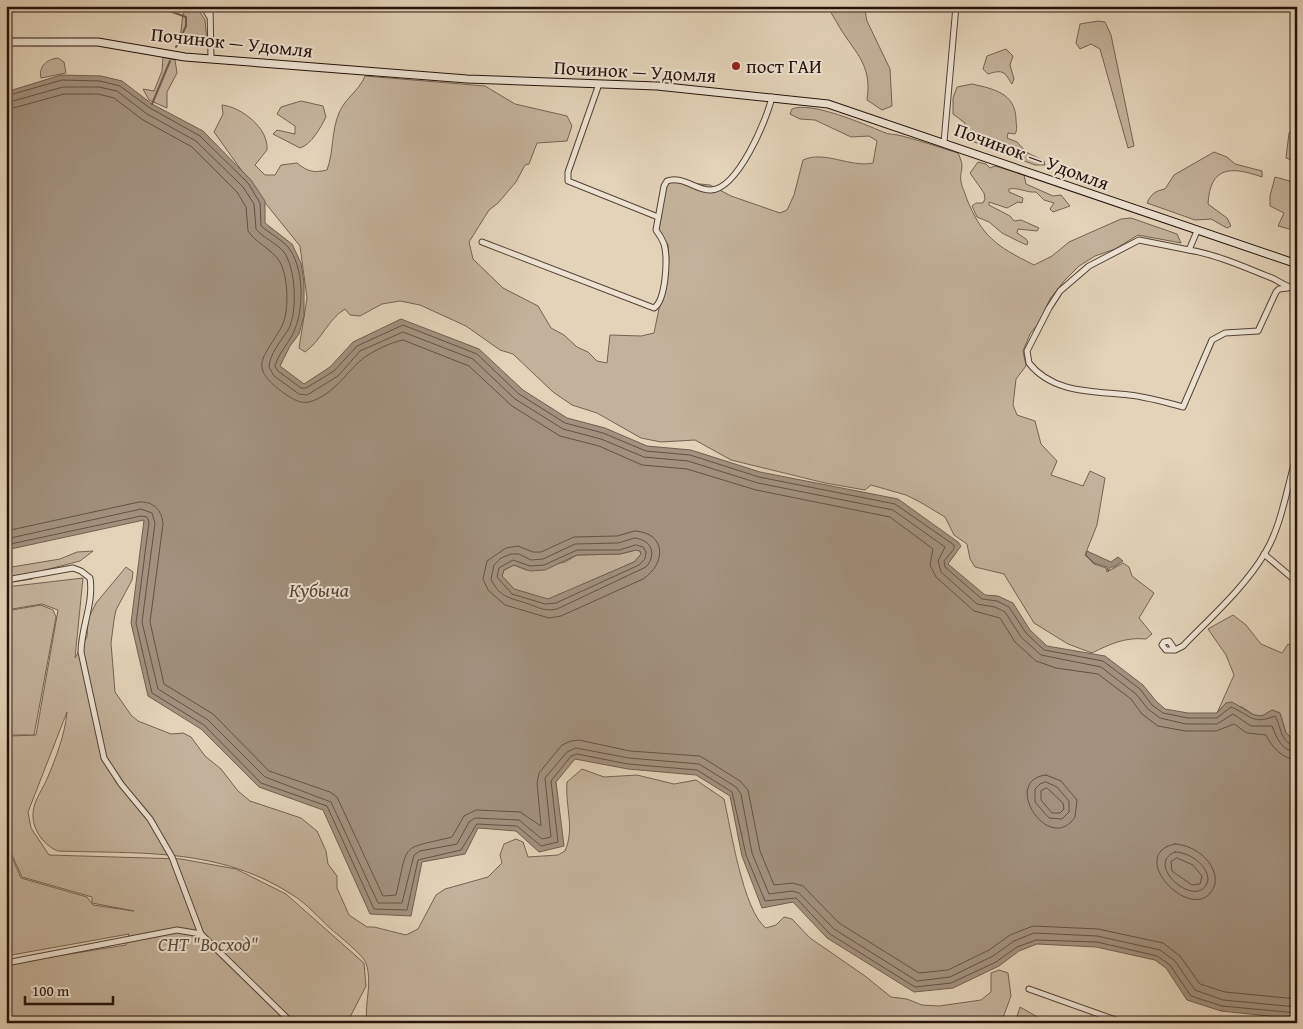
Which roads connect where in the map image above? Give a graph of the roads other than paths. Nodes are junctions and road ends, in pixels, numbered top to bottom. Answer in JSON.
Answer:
{"nodes":[{"id":1,"x":203,"y":6,"type":"edge"},
{"id":2,"x":210,"y":6,"type":"edge"},
{"id":3,"x":956,"y":6,"type":"edge"},
{"id":4,"x":209,"y":16,"type":"junction"},
{"id":5,"x":6,"y":42,"type":"edge"},
{"id":6,"x":211,"y":59,"type":"junction"},
{"id":7,"x":600,"y":84,"type":"junction"},
{"id":8,"x":772,"y":97,"type":"junction"},
{"id":9,"x":944,"y":142,"type":"junction"},
{"id":10,"x":658,"y":217,"type":"junction"},
{"id":11,"x":1197,"y":231,"type":"junction"},
{"id":12,"x":482,"y":242,"type":"dead end"},
{"id":13,"x":1189,"y":250,"type":"junction"},
{"id":14,"x":1297,"y":264,"type":"edge"},
{"id":15,"x":1288,"y":288,"type":"junction"},
{"id":16,"x":1297,"y":289,"type":"edge"},
{"id":17,"x":1297,"y":454,"type":"edge"},
{"id":18,"x":1264,"y":554,"type":"junction"},
{"id":19,"x":6,"y":580,"type":"edge"},
{"id":20,"x":1297,"y":582,"type":"edge"},
{"id":21,"x":1175,"y":650,"type":"dead end"},
{"id":22,"x":201,"y":934,"type":"junction"},
{"id":23,"x":6,"y":963,"type":"edge"},
{"id":24,"x":1029,"y":989,"type":"dead end"},
{"id":25,"x":292,"y":1023,"type":"edge"},
{"id":26,"x":1124,"y":1023,"type":"edge"}],
"edges":[{"from":1,"to":4,"type":"street"},
{"from":2,"to":4,"type":"street"},
{"from":3,"to":9,"type":"street"},
{"from":4,"to":6,"type":"street"},
{"from":5,"to":6,"type":"main road","name":"Починок — Удомля"},
{"from":6,"to":7,"type":"main road","name":"Починок — Удомля"},
{"from":7,"to":8,"type":"main road","name":"Починок — Удомля"},
{"from":7,"to":10,"type":"street"},
{"from":8,"to":9,"type":"main road","name":"Починок — Удомля"},
{"from":8,"to":10,"type":"street"},
{"from":9,"to":11,"type":"main road","name":"Починок — Удомля"},
{"from":10,"to":12,"type":"street"},
{"from":11,"to":13,"type":"street"},
{"from":11,"to":14,"type":"main road","name":"Починок — Удомля"},
{"from":13,"to":15,"type":"street"},
{"from":13,"to":15,"type":"street"},
{"from":15,"to":16,"type":"street"},
{"from":17,"to":18,"type":"street"},
{"from":18,"to":20,"type":"street"},
{"from":18,"to":21,"type":"street"},
{"from":19,"to":22,"type":"street"},
{"from":22,"to":23,"type":"street"},
{"from":22,"to":25,"type":"street"},
{"from":24,"to":26,"type":"street"}]}
